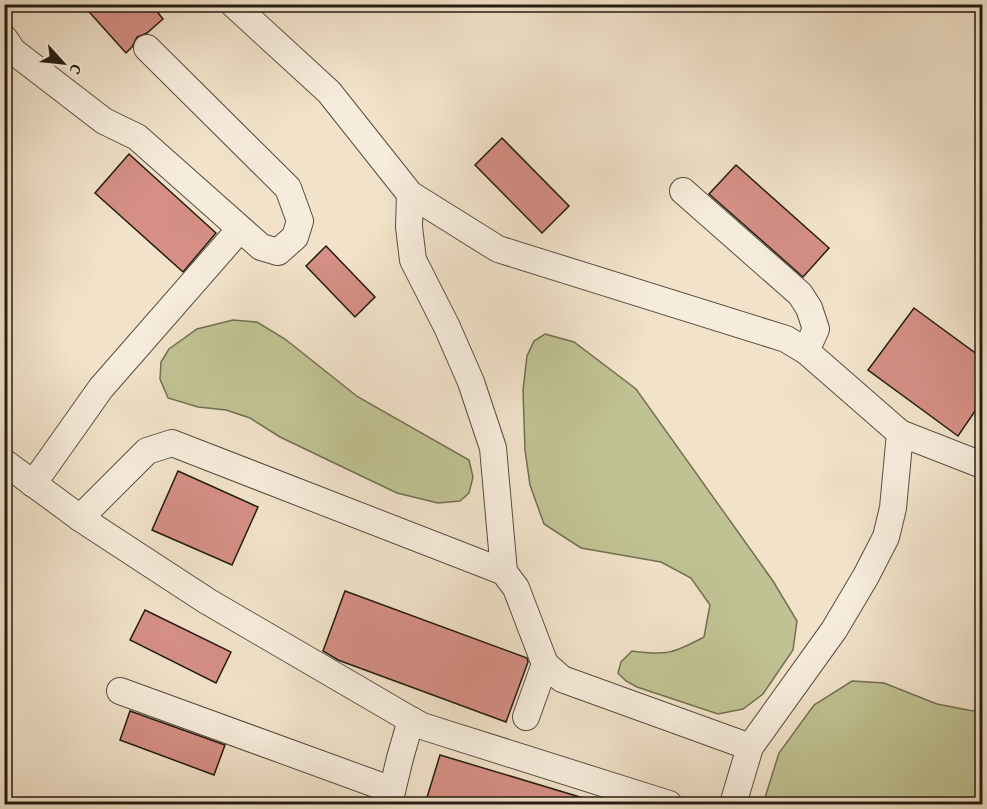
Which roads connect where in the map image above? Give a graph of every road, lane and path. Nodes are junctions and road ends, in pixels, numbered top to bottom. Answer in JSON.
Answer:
{"nodes":[{"id":1,"x":233,"y":4,"type":"edge"},
{"id":2,"x":4,"y":38,"type":"edge"},
{"id":3,"x":147,"y":48,"type":"dead end"},
{"id":4,"x":683,"y":191,"type":"dead end"},
{"id":5,"x":410,"y":194,"type":"junction"},
{"id":6,"x":240,"y":229,"type":"junction"},
{"id":7,"x":806,"y":351,"type":"junction"},
{"id":8,"x":900,"y":433,"type":"junction"},
{"id":9,"x":4,"y":462,"type":"edge"},
{"id":10,"x":982,"y":465,"type":"edge"},
{"id":11,"x":33,"y":484,"type":"junction"},
{"id":12,"x":80,"y":518,"type":"junction"},
{"id":13,"x":504,"y":572,"type":"junction"},
{"id":14,"x":545,"y":664,"type":"junction"},
{"id":15,"x":120,"y":691,"type":"dead end"},
{"id":16,"x":526,"y":717,"type":"dead end"},
{"id":17,"x":411,"y":720,"type":"junction"},
{"id":18,"x":750,"y":747,"type":"junction"},
{"id":19,"x":391,"y":797,"type":"edge"},
{"id":20,"x":669,"y":804,"type":"edge"},
{"id":21,"x":733,"y":804,"type":"edge"}],
"edges":[{"from":1,"to":5,"type":"lane"},
{"from":2,"to":6,"type":"lane"},
{"from":3,"to":6,"type":"lane"},
{"from":4,"to":7,"type":"lane"},
{"from":5,"to":7,"type":"lane"},
{"from":5,"to":13,"type":"lane"},
{"from":6,"to":11,"type":"lane"},
{"from":7,"to":8,"type":"lane"},
{"from":8,"to":10,"type":"lane"},
{"from":8,"to":18,"type":"lane"},
{"from":9,"to":11,"type":"lane"},
{"from":11,"to":12,"type":"lane"},
{"from":12,"to":13,"type":"lane"},
{"from":12,"to":17,"type":"lane"},
{"from":13,"to":14,"type":"lane"},
{"from":14,"to":16,"type":"lane"},
{"from":14,"to":18,"type":"lane"},
{"from":15,"to":19,"type":"lane"},
{"from":17,"to":19,"type":"lane"},
{"from":17,"to":20,"type":"lane"},
{"from":18,"to":21,"type":"lane"}]}
